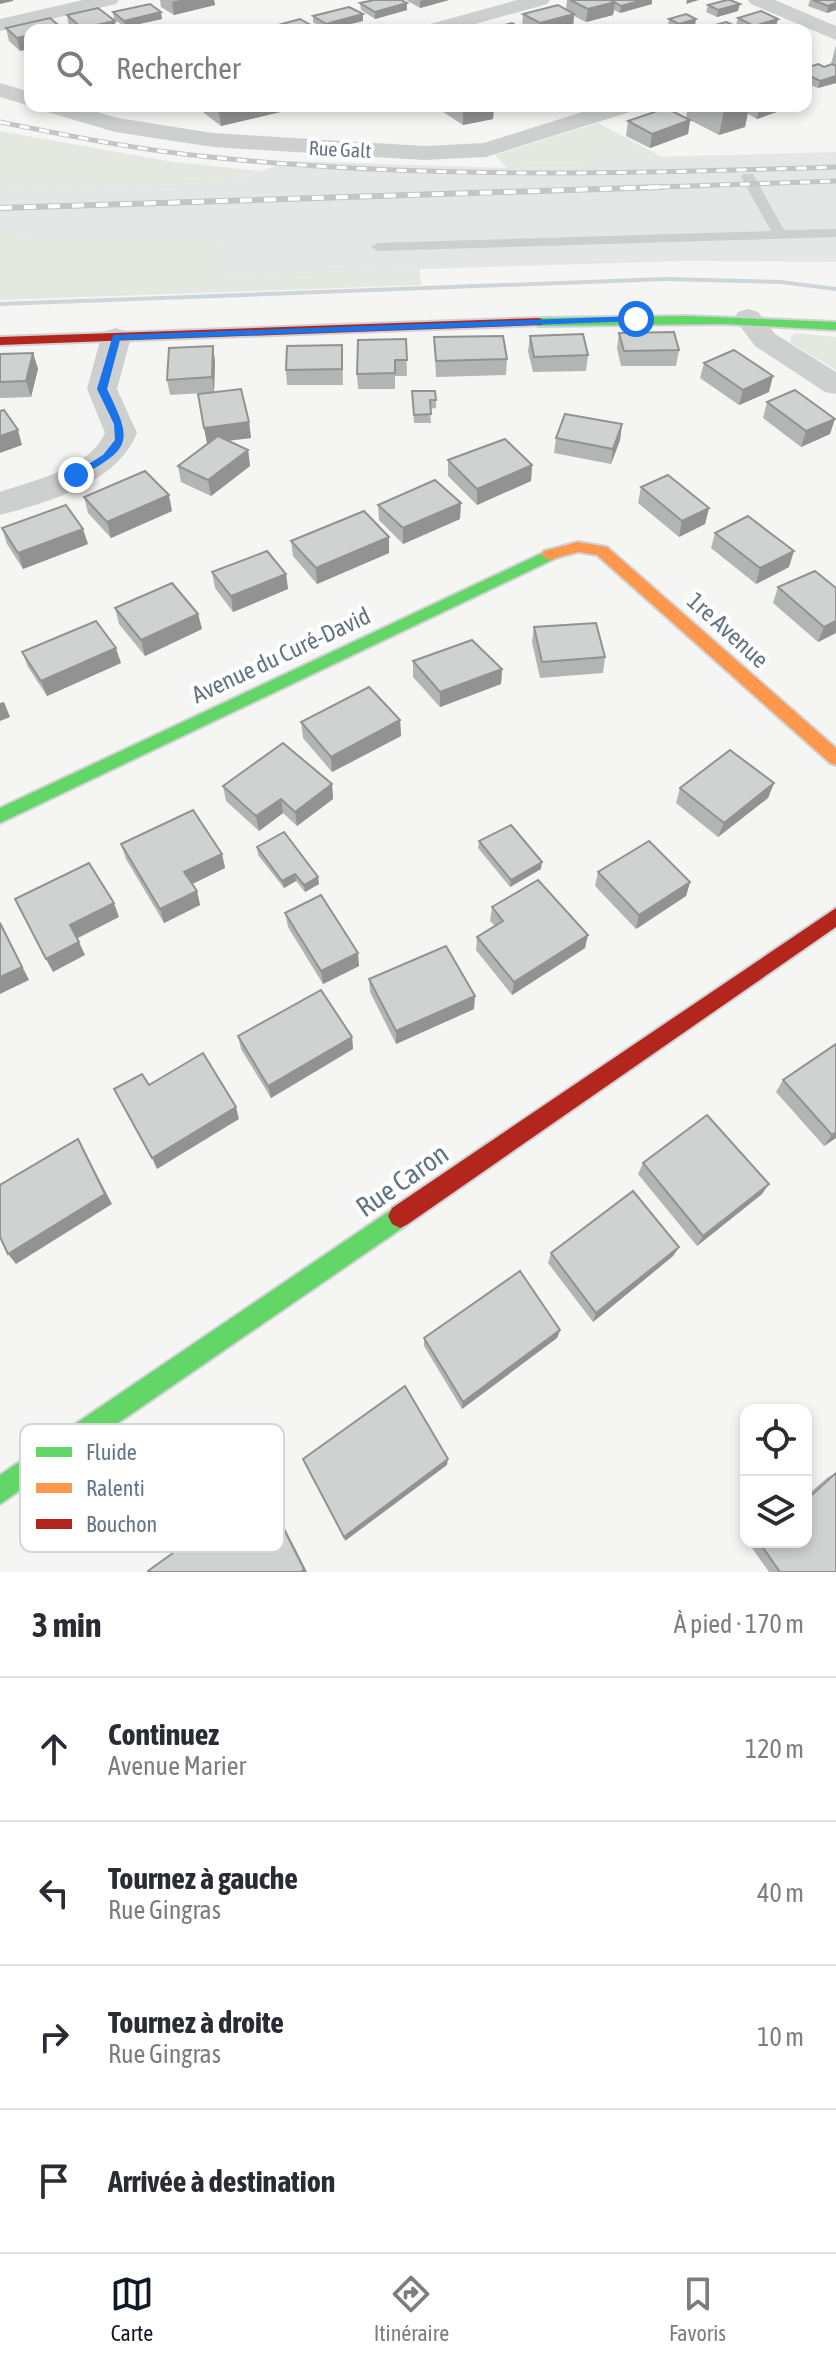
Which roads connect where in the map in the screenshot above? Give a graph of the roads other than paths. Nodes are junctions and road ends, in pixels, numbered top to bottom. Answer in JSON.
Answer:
{"nodes":[{"id":1,"x":109,"y":0,"type":"edge"},
{"id":2,"x":540,"y":0,"type":"edge"},
{"id":3,"x":758,"y":0,"type":"edge"},
{"id":4,"x":452,"y":24,"type":"edge"},
{"id":5,"x":809,"y":24,"type":"edge"},
{"id":6,"x":0,"y":25,"type":"edge"},
{"id":7,"x":812,"y":26,"type":"edge"},
{"id":8,"x":836,"y":37,"type":"edge"},
{"id":9,"x":812,"y":47,"type":"edge"},
{"id":10,"x":0,"y":90,"type":"edge"},
{"id":11,"x":24,"y":97,"type":"edge"},
{"id":12,"x":72,"y":112,"type":"edge"},
{"id":13,"x":131,"y":112,"type":"edge"},
{"id":14,"x":607,"y":112,"type":"edge"},
{"id":15,"x":102,"y":121,"type":"junction"},
{"id":16,"x":748,"y":177,"type":"dead end"},
{"id":17,"x":836,"y":233,"type":"edge"},
{"id":18,"x":780,"y":235,"type":"junction"},
{"id":19,"x":378,"y":247,"type":"dead end"},
{"id":20,"x":748,"y":318,"type":"junction"},
{"id":21,"x":836,"y":326,"type":"edge"},
{"id":22,"x":116,"y":337,"type":"junction"},
{"id":23,"x":0,"y":341,"type":"edge"},
{"id":24,"x":836,"y":385,"type":"edge"},
{"id":25,"x":0,"y":504,"type":"edge"},
{"id":26,"x":585,"y":546,"type":"joint"},
{"id":27,"x":836,"y":758,"type":"edge"},
{"id":28,"x":0,"y":816,"type":"edge"},
{"id":29,"x":836,"y":916,"type":"edge"},
{"id":30,"x":97,"y":1424,"type":"edge"},
{"id":31,"x":20,"y":1477,"type":"edge"},
{"id":32,"x":0,"y":1491,"type":"edge"}],
"edges":[{"from":1,"to":6,"type":"street"},
{"from":2,"to":4,"type":"street"},
{"from":3,"to":5,"type":"street"},
{"from":7,"to":8,"type":"street"},
{"from":8,"to":9,"type":"street"},
{"from":10,"to":11,"type":"street"},
{"from":12,"to":15,"type":"street","name":"Rue Galt"},
{"from":13,"to":15,"type":"street"},
{"from":14,"to":15,"type":"street","name":"Rue Galt"},
{"from":16,"to":18,"type":"lane"},
{"from":17,"to":18,"type":"lane"},
{"from":18,"to":19,"type":"lane"},
{"from":20,"to":21,"type":"street"},
{"from":20,"to":22,"type":"street"},
{"from":20,"to":24,"type":"street"},
{"from":22,"to":23,"type":"street"},
{"from":22,"to":25,"type":"street"},
{"from":26,"to":27,"type":"street","name":"1re Avenue"},
{"from":26,"to":28,"type":"street","name":"Avenue du Curé-David"},
{"from":29,"to":30,"type":"street","name":"Rue Caron"},
{"from":31,"to":32,"type":"street","name":"Rue Caron"}]}
